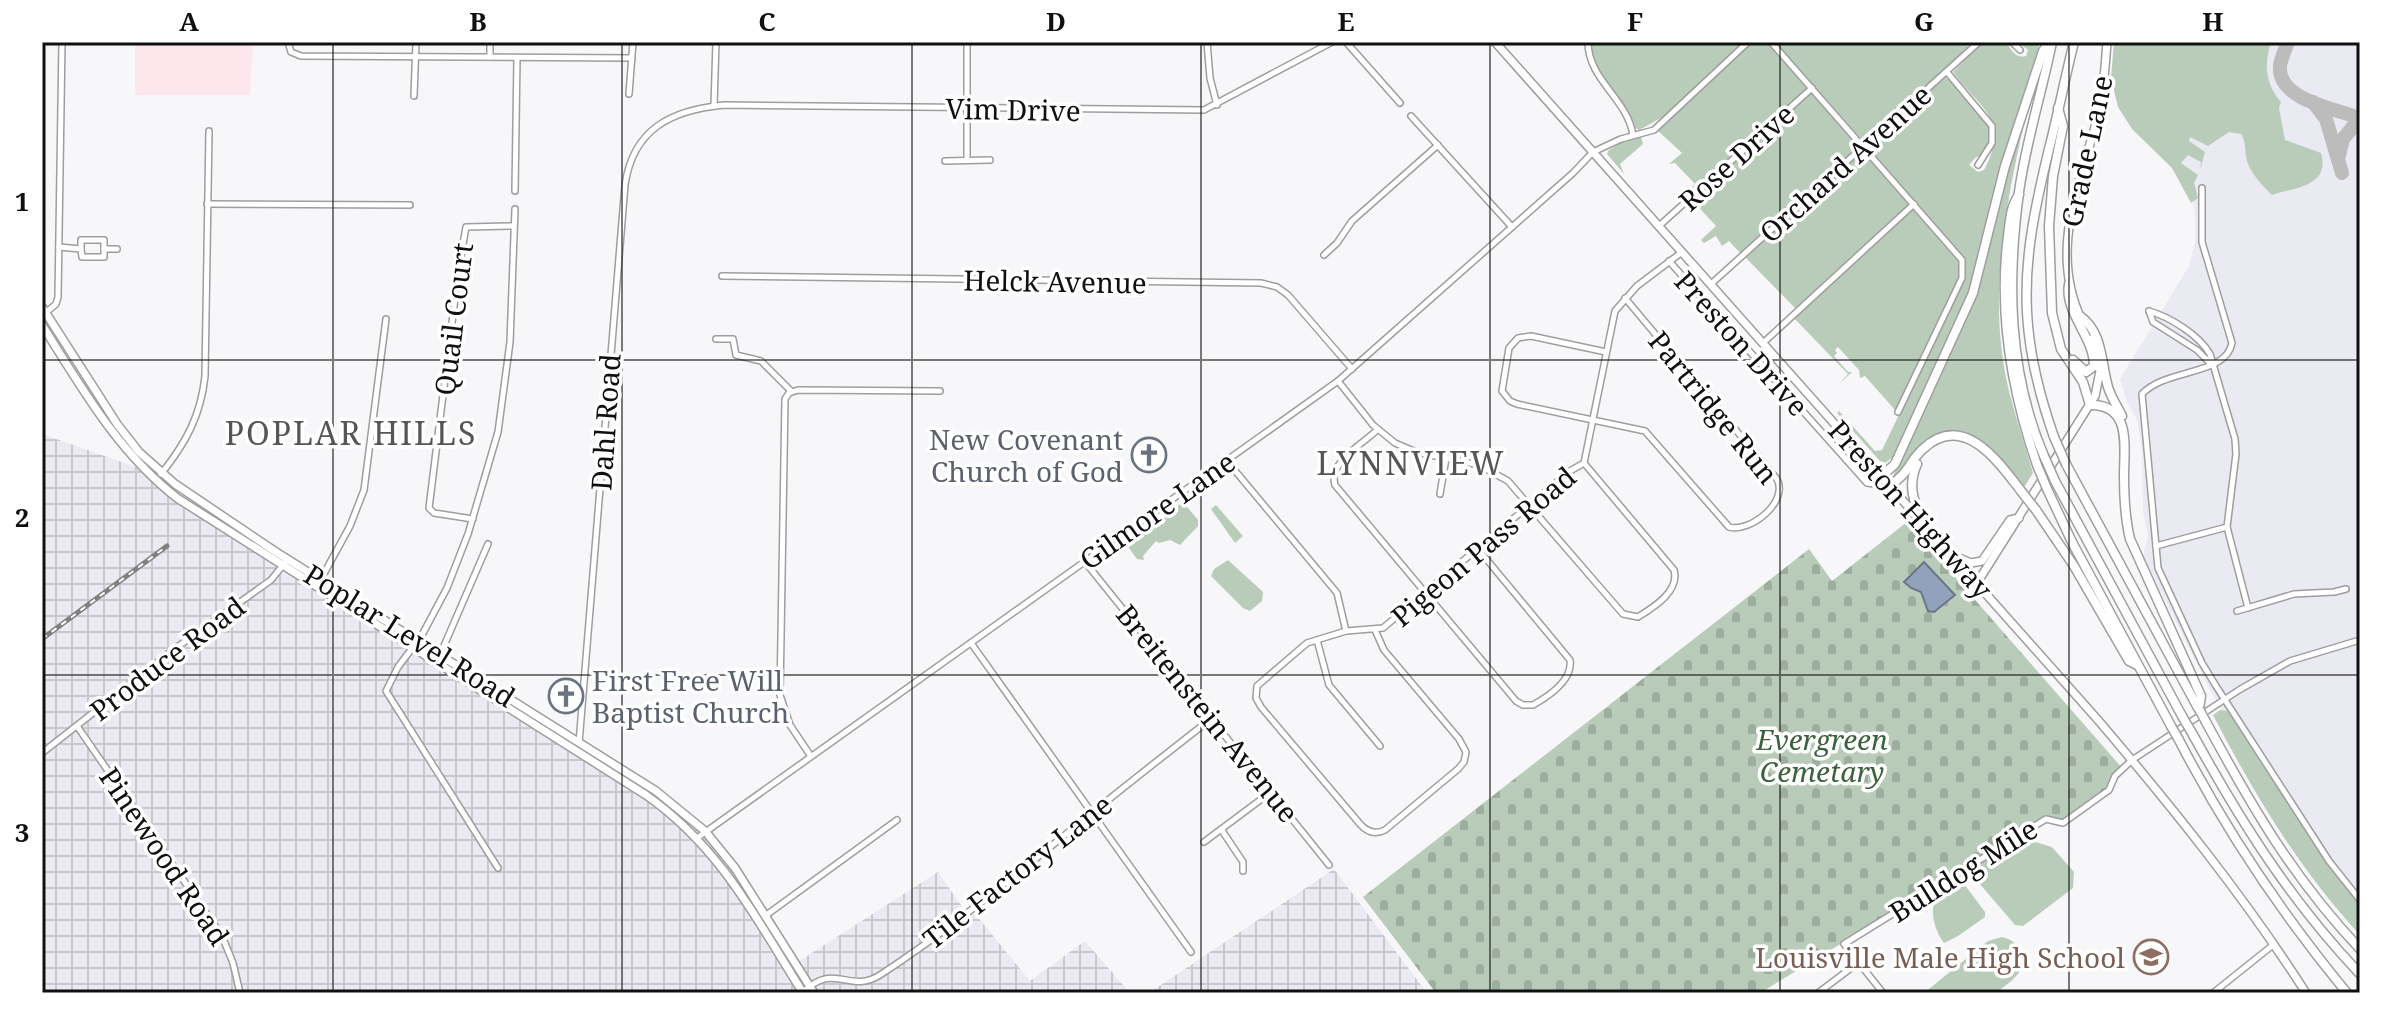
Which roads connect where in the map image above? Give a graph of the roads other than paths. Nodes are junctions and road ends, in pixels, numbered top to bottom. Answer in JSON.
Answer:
{"nodes":[{"id":1,"x":62,"y":42,"type":"edge"},
{"id":2,"x":288,"y":42,"type":"edge"},
{"id":3,"x":416,"y":42,"type":"edge"},
{"id":4,"x":490,"y":42,"type":"edge"},
{"id":5,"x":633,"y":42,"type":"edge"},
{"id":6,"x":716,"y":42,"type":"edge"},
{"id":7,"x":967,"y":42,"type":"edge"},
{"id":8,"x":1207,"y":42,"type":"edge"},
{"id":9,"x":1332,"y":42,"type":"edge"},
{"id":10,"x":1346,"y":42,"type":"edge"},
{"id":11,"x":1495,"y":42,"type":"edge"},
{"id":12,"x":1588,"y":42,"type":"edge"},
{"id":13,"x":1748,"y":42,"type":"edge"},
{"id":14,"x":1771,"y":42,"type":"edge"},
{"id":15,"x":1967,"y":42,"type":"edge"},
{"id":16,"x":1979,"y":42,"type":"edge"},
{"id":17,"x":2012,"y":42,"type":"edge"},
{"id":18,"x":2050,"y":42,"type":"edge"},
{"id":19,"x":2074,"y":42,"type":"edge"},
{"id":20,"x":2107,"y":42,"type":"edge"},
{"id":21,"x":1972,"y":48,"type":"junction"},
{"id":22,"x":2020,"y":50,"type":"dead end"},
{"id":23,"x":416,"y":57,"type":"junction"},
{"id":24,"x":490,"y":57,"type":"junction"},
{"id":25,"x":517,"y":58,"type":"junction"},
{"id":26,"x":632,"y":58,"type":"junction"},
{"id":27,"x":1947,"y":72,"type":"junction"},
{"id":28,"x":1812,"y":88,"type":"junction"},
{"id":29,"x":629,"y":94,"type":"dead end"},
{"id":30,"x":414,"y":96,"type":"dead end"},
{"id":31,"x":1400,"y":103,"type":"dead end"},
{"id":32,"x":1217,"y":105,"type":"junction"},
{"id":33,"x":714,"y":106,"type":"junction"},
{"id":34,"x":967,"y":108,"type":"junction"},
{"id":35,"x":2058,"y":108,"type":"junction"},
{"id":36,"x":678,"y":115,"type":"joint"},
{"id":37,"x":1411,"y":116,"type":"dead end"},
{"id":38,"x":209,"y":131,"type":"dead end"},
{"id":39,"x":1633,"y":135,"type":"junction"},
{"id":40,"x":1438,"y":145,"type":"junction"},
{"id":41,"x":1864,"y":147,"type":"junction"},
{"id":42,"x":1593,"y":152,"type":"junction"},
{"id":43,"x":967,"y":160,"type":"junction"},
{"id":44,"x":990,"y":160,"type":"dead end"},
{"id":45,"x":945,"y":161,"type":"dead end"},
{"id":46,"x":1978,"y":165,"type":"dead end"},
{"id":47,"x":2202,"y":188,"type":"dead end"},
{"id":48,"x":515,"y":191,"type":"dead end"},
{"id":49,"x":2019,"y":195,"type":"junction"},
{"id":50,"x":207,"y":204,"type":"junction"},
{"id":51,"x":1914,"y":204,"type":"junction"},
{"id":52,"x":410,"y":205,"type":"dead end"},
{"id":53,"x":515,"y":209,"type":"dead end"},
{"id":54,"x":513,"y":226,"type":"junction"},
{"id":55,"x":1659,"y":226,"type":"junction"},
{"id":56,"x":1512,"y":227,"type":"junction"},
{"id":57,"x":59,"y":247,"type":"junction"},
{"id":58,"x":81,"y":249,"type":"junction"},
{"id":59,"x":104,"y":249,"type":"junction"},
{"id":60,"x":117,"y":249,"type":"dead end"},
{"id":61,"x":1682,"y":252,"type":"junction"},
{"id":62,"x":1324,"y":255,"type":"dead end"},
{"id":63,"x":1669,"y":261,"type":"junction"},
{"id":64,"x":722,"y":276,"type":"dead end"},
{"id":65,"x":1711,"y":284,"type":"junction"},
{"id":66,"x":2069,"y":284,"type":"junction"},
{"id":67,"x":1625,"y":298,"type":"junction"},
{"id":68,"x":2053,"y":308,"type":"junction"},
{"id":69,"x":43,"y":312,"type":"edge"},
{"id":70,"x":2080,"y":316,"type":"junction"},
{"id":71,"x":386,"y":319,"type":"dead end"},
{"id":72,"x":42,"y":325,"type":"edge"},
{"id":73,"x":716,"y":339,"type":"dead end"},
{"id":74,"x":1763,"y":343,"type":"junction"},
{"id":75,"x":1606,"y":352,"type":"junction"},
{"id":76,"x":2212,"y":365,"type":"junction"},
{"id":77,"x":1352,"y":369,"type":"junction"},
{"id":78,"x":1338,"y":381,"type":"junction"},
{"id":79,"x":791,"y":391,"type":"junction"},
{"id":80,"x":940,"y":391,"type":"dead end"},
{"id":81,"x":2090,"y":405,"type":"junction"},
{"id":82,"x":1898,"y":412,"type":"dead end"},
{"id":83,"x":1593,"y":419,"type":"junction"},
{"id":84,"x":114,"y":420,"type":"junction"},
{"id":85,"x":106,"y":425,"type":"junction"},
{"id":86,"x":1377,"y":430,"type":"junction"},
{"id":87,"x":1955,"y":437,"type":"junction"},
{"id":88,"x":1446,"y":458,"type":"junction"},
{"id":89,"x":1227,"y":461,"type":"junction"},
{"id":90,"x":1584,"y":463,"type":"junction"},
{"id":91,"x":162,"y":473,"type":"junction"},
{"id":92,"x":1882,"y":476,"type":"junction"},
{"id":93,"x":155,"y":480,"type":"junction"},
{"id":94,"x":1890,"y":485,"type":"junction"},
{"id":95,"x":2125,"y":486,"type":"junction"},
{"id":96,"x":1440,"y":494,"type":"dead end"},
{"id":97,"x":1530,"y":504,"type":"junction"},
{"id":98,"x":2019,"y":518,"type":"junction"},
{"id":99,"x":473,"y":519,"type":"junction"},
{"id":100,"x":1923,"y":523,"type":"junction"},
{"id":101,"x":2227,"y":527,"type":"junction"},
{"id":102,"x":488,"y":544,"type":"dead end"},
{"id":103,"x":2156,"y":546,"type":"junction"},
{"id":104,"x":1478,"y":549,"type":"junction"},
{"id":105,"x":1949,"y":552,"type":"junction"},
{"id":106,"x":1085,"y":562,"type":"junction"},
{"id":107,"x":285,"y":563,"type":"junction"},
{"id":108,"x":321,"y":579,"type":"junction"},
{"id":109,"x":1977,"y":583,"type":"junction"},
{"id":110,"x":2346,"y":589,"type":"dead end"},
{"id":111,"x":1425,"y":593,"type":"junction"},
{"id":112,"x":2248,"y":608,"type":"junction"},
{"id":113,"x":2237,"y":611,"type":"dead end"},
{"id":114,"x":1375,"y":630,"type":"junction"},
{"id":115,"x":1346,"y":631,"type":"junction"},
{"id":116,"x":418,"y":640,"type":"junction"},
{"id":117,"x":1317,"y":640,"type":"junction"},
{"id":118,"x":2360,"y":640,"type":"edge"},
{"id":119,"x":971,"y":643,"type":"junction"},
{"id":120,"x":413,"y":648,"type":"junction"},
{"id":121,"x":440,"y":654,"type":"junction"},
{"id":122,"x":435,"y":662,"type":"junction"},
{"id":123,"x":2138,"y":665,"type":"junction"},
{"id":124,"x":2225,"y":700,"type":"junction"},
{"id":125,"x":2199,"y":709,"type":"junction"},
{"id":126,"x":1212,"y":718,"type":"junction"},
{"id":127,"x":77,"y":726,"type":"junction"},
{"id":128,"x":580,"y":742,"type":"junction"},
{"id":129,"x":1380,"y":746,"type":"dead end"},
{"id":130,"x":575,"y":751,"type":"junction"},
{"id":131,"x":42,"y":753,"type":"edge"},
{"id":132,"x":810,"y":755,"type":"junction"},
{"id":133,"x":2132,"y":760,"type":"junction"},
{"id":134,"x":1271,"y":792,"type":"junction"},
{"id":135,"x":1092,"y":813,"type":"junction"},
{"id":136,"x":897,"y":820,"type":"dead end"},
{"id":137,"x":1221,"y":829,"type":"junction"},
{"id":138,"x":705,"y":831,"type":"junction"},
{"id":139,"x":697,"y":838,"type":"junction"},
{"id":140,"x":1204,"y":842,"type":"dead end"},
{"id":141,"x":1329,"y":865,"type":"dead end"},
{"id":142,"x":498,"y":868,"type":"dead end"},
{"id":143,"x":1243,"y":871,"type":"dead end"},
{"id":144,"x":2360,"y":900,"type":"edge"},
{"id":145,"x":766,"y":916,"type":"junction"},
{"id":146,"x":758,"y":921,"type":"junction"},
{"id":147,"x":2273,"y":945,"type":"junction"},
{"id":148,"x":2360,"y":949,"type":"edge"},
{"id":149,"x":1191,"y":952,"type":"dead end"},
{"id":150,"x":1859,"y":962,"type":"junction"},
{"id":151,"x":2360,"y":974,"type":"edge"},
{"id":152,"x":812,"y":990,"type":"edge"},
{"id":153,"x":240,"y":993,"type":"edge"},
{"id":154,"x":802,"y":993,"type":"edge"},
{"id":155,"x":1818,"y":993,"type":"edge"},
{"id":156,"x":1883,"y":993,"type":"edge"},
{"id":157,"x":2213,"y":993,"type":"edge"},
{"id":158,"x":2306,"y":993,"type":"edge"},
{"id":159,"x":2347,"y":993,"type":"edge"}],
"edges":[{"from":1,"to":57,"type":"street"},
{"from":2,"to":23,"type":"street"},
{"from":3,"to":23,"type":"street"},
{"from":4,"to":24,"type":"street"},
{"from":5,"to":26,"type":"street"},
{"from":6,"to":33,"type":"street"},
{"from":7,"to":34,"type":"street"},
{"from":8,"to":32,"type":"street"},
{"from":9,"to":32,"type":"street","name":"Vim Drive"},
{"from":10,"to":31,"type":"street"},
{"from":11,"to":42,"type":"main road","name":"Preston Highway"},
{"from":12,"to":39,"type":"street"},
{"from":13,"to":39,"type":"street"},
{"from":14,"to":28,"type":"street"},
{"from":15,"to":21,"type":"street"},
{"from":16,"to":21,"type":"street","name":"Orchard Avenue"},
{"from":17,"to":22,"type":"street"},
{"from":18,"to":49,"type":"highway"},
{"from":18,"to":92,"type":"highway"},
{"from":19,"to":35,"type":"highway"},
{"from":20,"to":66,"type":"main road","name":"Grade Lane"},
{"from":21,"to":27,"type":"street","name":"Orchard Avenue"},
{"from":23,"to":24,"type":"street"},
{"from":23,"to":30,"type":"street"},
{"from":24,"to":25,"type":"street"},
{"from":25,"to":26,"type":"street"},
{"from":25,"to":48,"type":"street"},
{"from":26,"to":29,"type":"street"},
{"from":27,"to":41,"type":"street","name":"Orchard Avenue"},
{"from":27,"to":46,"type":"street"},
{"from":28,"to":41,"type":"street"},
{"from":28,"to":55,"type":"street","name":"Rose Drive"},
{"from":32,"to":34,"type":"street","name":"Vim Drive"},
{"from":33,"to":34,"type":"street","name":"Vim Drive"},
{"from":33,"to":36,"type":"street","name":"Vim Drive"},
{"from":34,"to":43,"type":"street"},
{"from":35,"to":68,"type":"highway"},
{"from":35,"to":125,"type":"highway","bridge":true},
{"from":36,"to":128,"type":"street","name":"Dahl Road"},
{"from":37,"to":40,"type":"street"},
{"from":38,"to":50,"type":"street"},
{"from":39,"to":42,"type":"street"},
{"from":40,"to":56,"type":"street"},
{"from":40,"to":62,"type":"street"},
{"from":41,"to":51,"type":"street"},
{"from":41,"to":65,"type":"street","name":"Orchard Avenue"},
{"from":42,"to":55,"type":"main road","name":"Preston Highway"},
{"from":42,"to":56,"type":"street","name":"Gilmore Lane"},
{"from":43,"to":44,"type":"street"},
{"from":43,"to":45,"type":"street"},
{"from":47,"to":76,"type":"street"},
{"from":49,"to":123,"type":"highway","bridge":true},
{"from":49,"to":151,"type":"highway","bridge":true},
{"from":50,"to":52,"type":"street"},
{"from":50,"to":91,"type":"street"},
{"from":51,"to":74,"type":"street"},
{"from":51,"to":82,"type":"street"},
{"from":53,"to":54,"type":"street"},
{"from":54,"to":99,"type":"street"},
{"from":54,"to":99,"type":"street","name":"Quail Court"},
{"from":55,"to":61,"type":"main road","name":"Preston Highway"},
{"from":56,"to":77,"type":"street","name":"Gilmore Lane"},
{"from":57,"to":58,"type":"street"},
{"from":57,"to":69,"type":"street"},
{"from":58,"to":59,"type":"street"},
{"from":58,"to":59,"type":"street"},
{"from":59,"to":60,"type":"street"},
{"from":61,"to":63,"type":"street","name":"Pigeon Pass Road"},
{"from":61,"to":65,"type":"main road","name":"Preston Highway"},
{"from":63,"to":67,"type":"street","name":"Pigeon Pass Road"},
{"from":63,"to":92,"type":"street","name":"Preston Drive"},
{"from":64,"to":77,"type":"street","name":"Helck Avenue"},
{"from":65,"to":74,"type":"main road","name":"Preston Highway"},
{"from":66,"to":68,"type":"highway"},
{"from":66,"to":70,"type":"main road","name":"Grade Lane"},
{"from":67,"to":75,"type":"street","name":"Pigeon Pass Road"},
{"from":67,"to":83,"type":"street","name":"Partridge Run"},
{"from":68,"to":81,"type":"highway"},
{"from":69,"to":84,"type":"main road","name":"Poplar Level Road"},
{"from":70,"to":81,"type":"main road","name":"Grade Lane"},
{"from":70,"to":95,"type":"highway"},
{"from":71,"to":108,"type":"street"},
{"from":72,"to":85,"type":"main road","name":"Poplar Level Road"},
{"from":73,"to":79,"type":"street"},
{"from":74,"to":92,"type":"main road","name":"Preston Highway"},
{"from":75,"to":83,"type":"street","name":"Pigeon Pass Road"},
{"from":75,"to":83,"type":"street"},
{"from":76,"to":76,"type":"street"},
{"from":76,"to":101,"type":"street"},
{"from":76,"to":103,"type":"street"},
{"from":77,"to":78,"type":"street","name":"Gilmore Lane"},
{"from":78,"to":86,"type":"street"},
{"from":78,"to":89,"type":"street","name":"Gilmore Lane"},
{"from":79,"to":80,"type":"street"},
{"from":79,"to":132,"type":"street"},
{"from":81,"to":95,"type":"highway"},
{"from":81,"to":98,"type":"main road"},
{"from":83,"to":90,"type":"street","name":"Pigeon Pass Road"},
{"from":84,"to":85,"type":"main road"},
{"from":84,"to":91,"type":"main road","name":"Poplar Level Road"},
{"from":85,"to":93,"type":"main road","name":"Poplar Level Road"},
{"from":86,"to":88,"type":"street"},
{"from":86,"to":111,"type":"street"},
{"from":87,"to":94,"type":"highway"},
{"from":87,"to":100,"type":"highway"},
{"from":87,"to":123,"type":"highway","bridge":true},
{"from":88,"to":96,"type":"street"},
{"from":88,"to":97,"type":"street"},
{"from":89,"to":106,"type":"street","name":"Gilmore Lane"},
{"from":89,"to":115,"type":"street"},
{"from":90,"to":97,"type":"street","name":"Pigeon Pass Road"},
{"from":90,"to":97,"type":"street"},
{"from":91,"to":93,"type":"street"},
{"from":91,"to":107,"type":"main road","name":"Poplar Level Road"},
{"from":92,"to":94,"type":"main road","name":"Preston Highway"},
{"from":93,"to":107,"type":"main road","name":"Poplar Level Road"},
{"from":94,"to":100,"type":"main road","name":"Preston Highway"},
{"from":95,"to":125,"type":"highway"},
{"from":97,"to":104,"type":"street","name":"Pigeon Pass Road"},
{"from":98,"to":105,"type":"main road"},
{"from":98,"to":109,"type":"main road"},
{"from":99,"to":116,"type":"street"},
{"from":100,"to":105,"type":"main road","name":"Preston Highway"},
{"from":101,"to":103,"type":"street"},
{"from":101,"to":112,"type":"street"},
{"from":102,"to":121,"type":"street"},
{"from":103,"to":124,"type":"street"},
{"from":104,"to":111,"type":"street","name":"Pigeon Pass Road"},
{"from":104,"to":111,"type":"street"},
{"from":105,"to":109,"type":"main road","name":"Preston Highway"},
{"from":106,"to":119,"type":"street","name":"Gilmore Lane"},
{"from":106,"to":126,"type":"street","name":"Breitenstein Avenue"},
{"from":107,"to":108,"type":"main road","name":"Poplar Level Road"},
{"from":107,"to":120,"type":"main road","name":"Poplar Level Road"},
{"from":107,"to":127,"type":"street","name":"Produce Road"},
{"from":108,"to":116,"type":"main road","name":"Poplar Level Road"},
{"from":109,"to":133,"type":"main road","name":"Preston Highway"},
{"from":110,"to":112,"type":"street"},
{"from":111,"to":114,"type":"street","name":"Pigeon Pass Road"},
{"from":112,"to":113,"type":"street"},
{"from":114,"to":115,"type":"street","name":"Pigeon Pass Road"},
{"from":114,"to":117,"type":"street","name":"Pigeon Pass Road"},
{"from":115,"to":117,"type":"street","name":"Pigeon Pass Road"},
{"from":116,"to":120,"type":"street"},
{"from":116,"to":121,"type":"main road","name":"Poplar Level Road"},
{"from":117,"to":129,"type":"street"},
{"from":118,"to":124,"type":"street"},
{"from":119,"to":132,"type":"street","name":"Gilmore Lane"},
{"from":119,"to":135,"type":"street"},
{"from":120,"to":122,"type":"main road","name":"Poplar Level Road"},
{"from":120,"to":142,"type":"street"},
{"from":121,"to":122,"type":"street"},
{"from":121,"to":128,"type":"main road","name":"Poplar Level Road"},
{"from":122,"to":130,"type":"main road","name":"Poplar Level Road"},
{"from":123,"to":159,"type":"highway","bridge":true},
{"from":124,"to":133,"type":"street"},
{"from":124,"to":144,"type":"street"},
{"from":125,"to":148,"type":"highway","bridge":true},
{"from":126,"to":134,"type":"street","name":"Breitenstein Avenue"},
{"from":126,"to":135,"type":"street","name":"Tile Factory Lane"},
{"from":127,"to":131,"type":"street","name":"Produce Road"},
{"from":127,"to":153,"type":"street","name":"Pinewood Road"},
{"from":128,"to":130,"type":"street","name":"Dahl Road"},
{"from":128,"to":138,"type":"main road","name":"Poplar Level Road"},
{"from":130,"to":139,"type":"main road","name":"Poplar Level Road"},
{"from":132,"to":138,"type":"street","name":"Gilmore Lane"},
{"from":133,"to":147,"type":"main road","name":"Preston Highway"},
{"from":133,"to":150,"type":"street","name":"Bulldog Mile"},
{"from":134,"to":137,"type":"street"},
{"from":134,"to":141,"type":"street","name":"Breitenstein Avenue"},
{"from":135,"to":149,"type":"street"},
{"from":135,"to":152,"type":"street","name":"Tile Factory Lane"},
{"from":136,"to":145,"type":"street"},
{"from":137,"to":140,"type":"street"},
{"from":137,"to":143,"type":"street"},
{"from":138,"to":139,"type":"street","name":"Gilmore Lane"},
{"from":138,"to":145,"type":"main road","name":"Poplar Level Road"},
{"from":139,"to":146,"type":"main road","name":"Poplar Level Road"},
{"from":145,"to":146,"type":"street"},
{"from":145,"to":152,"type":"main road","name":"Poplar Level Road"},
{"from":146,"to":154,"type":"main road","name":"Poplar Level Road"},
{"from":147,"to":157,"type":"street"},
{"from":147,"to":158,"type":"main road","name":"Preston Highway"},
{"from":150,"to":155,"type":"street"},
{"from":150,"to":156,"type":"street"},
{"from":152,"to":154,"type":"street"}]}
